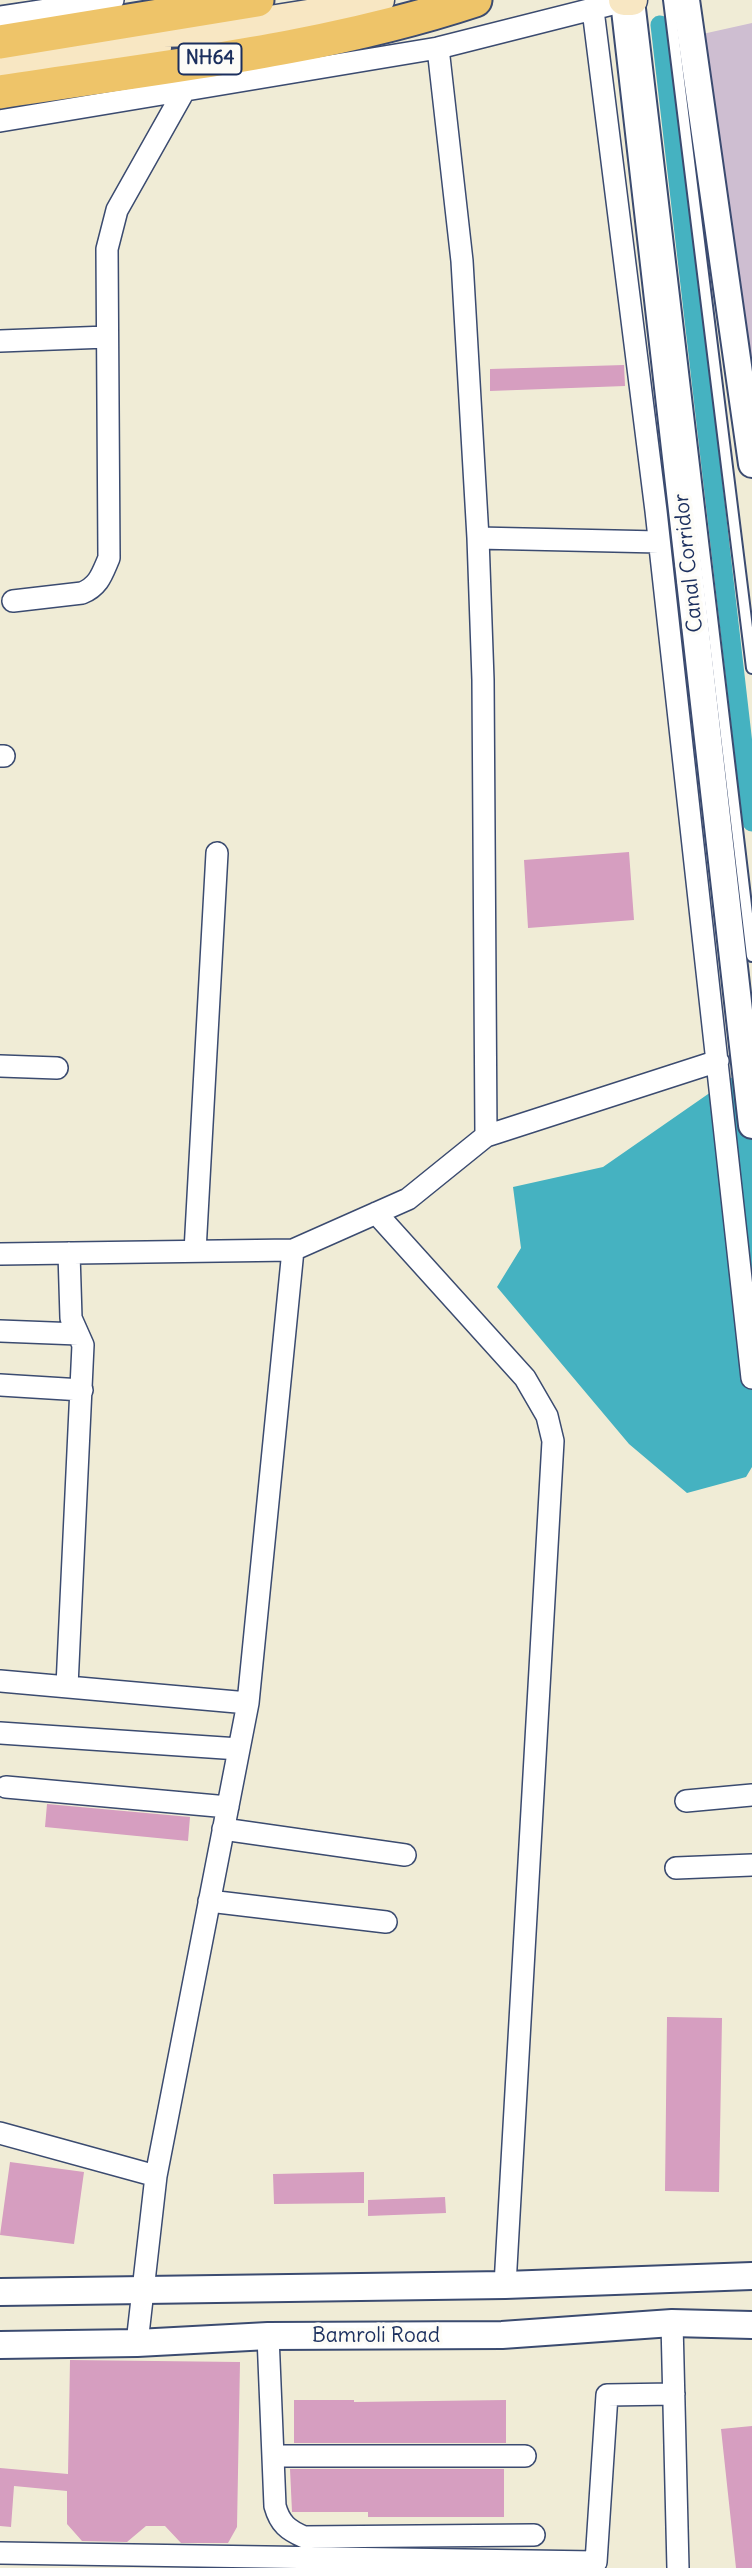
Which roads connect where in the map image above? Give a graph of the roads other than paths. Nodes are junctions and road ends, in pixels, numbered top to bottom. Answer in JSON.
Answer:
{"nodes":[{"id":1,"x":113,"y":0,"type":"edge"},
{"id":2,"x":257,"y":0,"type":"edge"},
{"id":3,"x":379,"y":0,"type":"edge"},
{"id":4,"x":475,"y":0,"type":"edge"},
{"id":5,"x":630,"y":0,"type":"edge"},
{"id":6,"x":668,"y":0,"type":"edge"},
{"id":7,"x":686,"y":0,"type":"edge"},
{"id":8,"x":593,"y":10,"type":"junction"},
{"id":9,"x":2,"y":19,"type":"edge"},
{"id":10,"x":206,"y":32,"type":"junction"},
{"id":11,"x":438,"y":48,"type":"junction"},
{"id":12,"x":0,"y":54,"type":"edge"},
{"id":13,"x":0,"y":72,"type":"edge"},
{"id":14,"x":184,"y":90,"type":"junction"},
{"id":15,"x":0,"y":92,"type":"edge"},
{"id":16,"x":0,"y":121,"type":"edge"},
{"id":17,"x":107,"y":337,"type":"junction"},
{"id":18,"x":0,"y":341,"type":"edge"},
{"id":19,"x":752,"y":464,"type":"edge"},
{"id":20,"x":478,"y":538,"type":"junction"},
{"id":21,"x":659,"y":542,"type":"junction"},
{"id":22,"x":13,"y":601,"type":"dead end"},
{"id":23,"x":752,"y":668,"type":"edge"},
{"id":24,"x":217,"y":853,"type":"dead end"},
{"id":25,"x":752,"y":956,"type":"edge"},
{"id":26,"x":718,"y":1061,"type":"junction"},
{"id":27,"x":0,"y":1066,"type":"edge"},
{"id":28,"x":57,"y":1068,"type":"dead end"},
{"id":29,"x":752,"y":1125,"type":"edge"},
{"id":30,"x":486,"y":1136,"type":"junction"},
{"id":31,"x":376,"y":1213,"type":"junction"},
{"id":32,"x":293,"y":1250,"type":"junction"},
{"id":33,"x":195,"y":1251,"type":"junction"},
{"id":34,"x":69,"y":1253,"type":"junction"},
{"id":35,"x":0,"y":1254,"type":"edge"},
{"id":36,"x":0,"y":1331,"type":"edge"},
{"id":37,"x":78,"y":1334,"type":"junction"},
{"id":38,"x":752,"y":1378,"type":"edge"},
{"id":39,"x":0,"y":1385,"type":"edge"},
{"id":40,"x":82,"y":1390,"type":"junction"},
{"id":41,"x":0,"y":1681,"type":"edge"},
{"id":42,"x":67,"y":1686,"type":"junction"},
{"id":43,"x":248,"y":1703,"type":"junction"},
{"id":44,"x":0,"y":1733,"type":"edge"},
{"id":45,"x":239,"y":1749,"type":"junction"},
{"id":46,"x":6,"y":1787,"type":"dead end"},
{"id":47,"x":752,"y":1795,"type":"edge"},
{"id":48,"x":686,"y":1801,"type":"dead end"},
{"id":49,"x":228,"y":1807,"type":"junction"},
{"id":50,"x":223,"y":1829,"type":"junction"},
{"id":51,"x":405,"y":1855,"type":"dead end"},
{"id":52,"x":752,"y":1865,"type":"edge"},
{"id":53,"x":676,"y":1868,"type":"dead end"},
{"id":54,"x":209,"y":1901,"type":"junction"},
{"id":55,"x":386,"y":1922,"type":"dead end"},
{"id":56,"x":0,"y":2133,"type":"edge"},
{"id":57,"x":156,"y":2176,"type":"junction"},
{"id":58,"x":752,"y":2276,"type":"edge"},
{"id":59,"x":505,"y":2285,"type":"junction"},
{"id":60,"x":142,"y":2291,"type":"junction"},
{"id":61,"x":0,"y":2292,"type":"edge"},
{"id":62,"x":672,"y":2323,"type":"junction"},
{"id":63,"x":752,"y":2325,"type":"edge"},
{"id":64,"x":268,"y":2336,"type":"junction"},
{"id":65,"x":137,"y":2343,"type":"junction"},
{"id":66,"x":0,"y":2345,"type":"edge"},
{"id":67,"x":674,"y":2394,"type":"junction"},
{"id":68,"x":273,"y":2456,"type":"junction"},
{"id":69,"x":525,"y":2456,"type":"dead end"},
{"id":70,"x":534,"y":2535,"type":"dead end"},
{"id":71,"x":0,"y":2553,"type":"edge"},
{"id":72,"x":678,"y":2568,"type":"edge"}],
"edges":[{"from":1,"to":9,"type":"street"},
{"from":2,"to":9,"type":"highway","number":"NH64"},
{"from":3,"to":10,"type":"main road"},
{"from":4,"to":15,"type":"highway","number":"NH64"},
{"from":5,"to":8,"type":"street"},
{"from":5,"to":25,"type":"lane"},
{"from":5,"to":29,"type":"street","name":"Canal Corridor"},
{"from":6,"to":23,"type":"lane"},
{"from":7,"to":19,"type":"street"},
{"from":8,"to":11,"type":"street"},
{"from":8,"to":21,"type":"street"},
{"from":10,"to":12,"type":"main road"},
{"from":10,"to":13,"type":"main road"},
{"from":11,"to":14,"type":"street"},
{"from":11,"to":20,"type":"street"},
{"from":14,"to":16,"type":"street"},
{"from":14,"to":17,"type":"street"},
{"from":17,"to":18,"type":"street"},
{"from":17,"to":22,"type":"street"},
{"from":20,"to":21,"type":"street"},
{"from":20,"to":30,"type":"street"},
{"from":21,"to":26,"type":"street"},
{"from":24,"to":33,"type":"street"},
{"from":26,"to":30,"type":"street"},
{"from":26,"to":38,"type":"street"},
{"from":27,"to":28,"type":"street"},
{"from":30,"to":31,"type":"street"},
{"from":31,"to":32,"type":"street"},
{"from":31,"to":59,"type":"street"},
{"from":32,"to":33,"type":"street"},
{"from":32,"to":43,"type":"street"},
{"from":33,"to":34,"type":"street"},
{"from":34,"to":35,"type":"street"},
{"from":34,"to":37,"type":"street"},
{"from":36,"to":37,"type":"street"},
{"from":37,"to":40,"type":"street"},
{"from":39,"to":40,"type":"street"},
{"from":40,"to":42,"type":"street"},
{"from":41,"to":42,"type":"street"},
{"from":42,"to":43,"type":"street"},
{"from":43,"to":45,"type":"street"},
{"from":44,"to":45,"type":"street"},
{"from":45,"to":49,"type":"street"},
{"from":46,"to":49,"type":"street"},
{"from":47,"to":48,"type":"street"},
{"from":49,"to":50,"type":"street"},
{"from":50,"to":51,"type":"street"},
{"from":50,"to":54,"type":"street"},
{"from":52,"to":53,"type":"street"},
{"from":54,"to":55,"type":"street"},
{"from":54,"to":57,"type":"street"},
{"from":56,"to":57,"type":"street"},
{"from":57,"to":60,"type":"street"},
{"from":58,"to":59,"type":"street"},
{"from":59,"to":60,"type":"street"},
{"from":60,"to":61,"type":"street"},
{"from":60,"to":65,"type":"street"},
{"from":62,"to":63,"type":"street","name":"Bamroli Road"},
{"from":62,"to":64,"type":"street","name":"Bamroli Road"},
{"from":62,"to":67,"type":"street"},
{"from":64,"to":65,"type":"street","name":"Bamroli Road"},
{"from":64,"to":68,"type":"street"},
{"from":65,"to":66,"type":"street","name":"Bamroli Road"},
{"from":67,"to":71,"type":"street"},
{"from":67,"to":72,"type":"street"},
{"from":68,"to":69,"type":"street"},
{"from":68,"to":70,"type":"street"}]}
